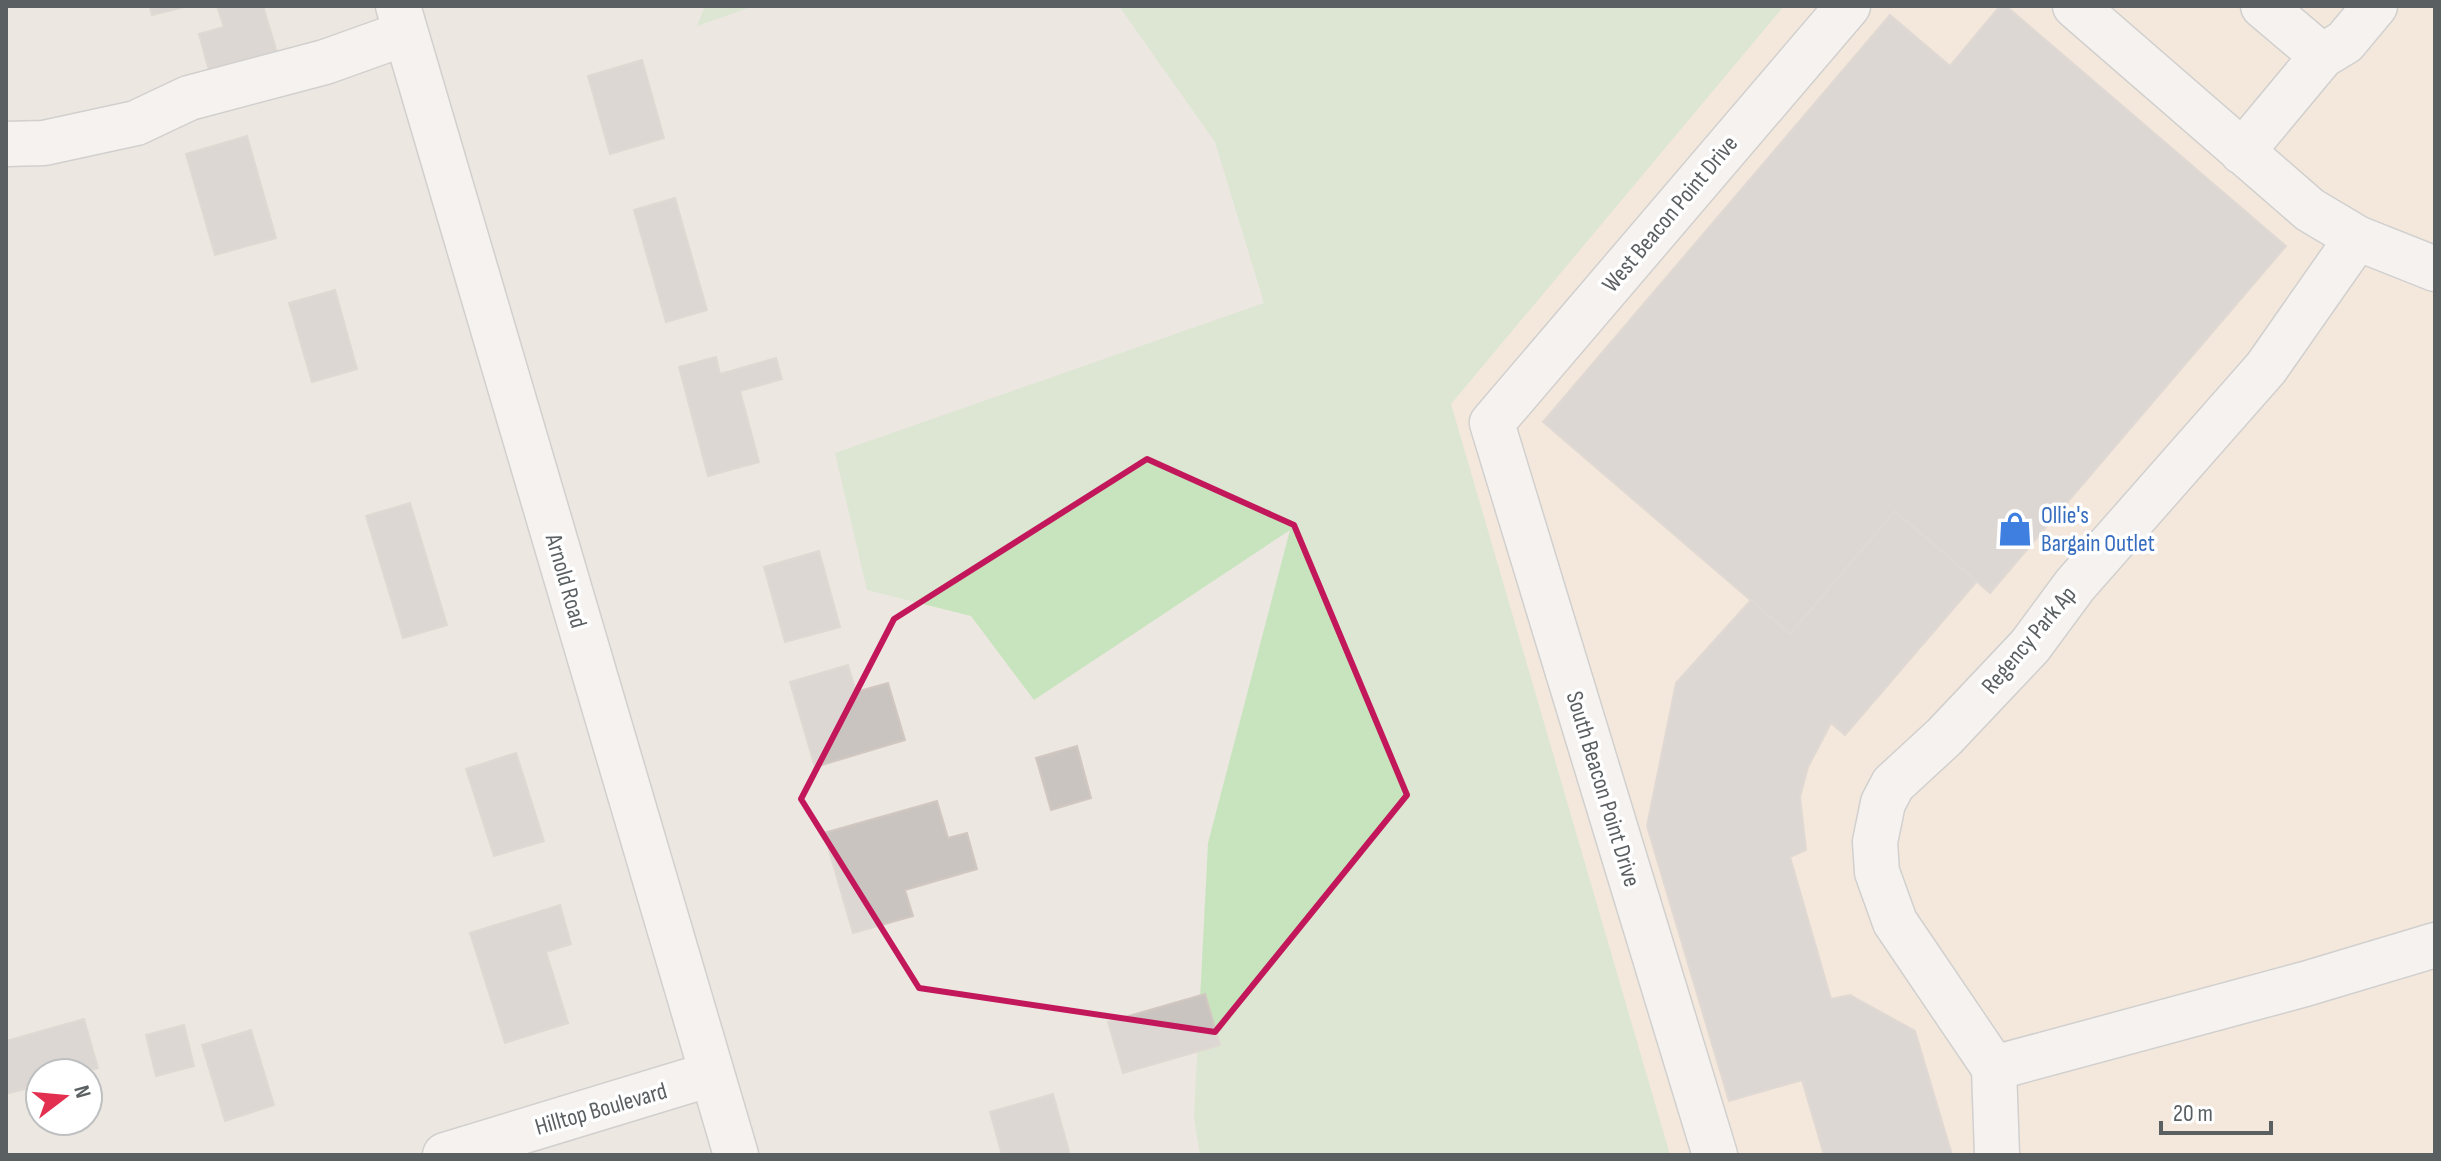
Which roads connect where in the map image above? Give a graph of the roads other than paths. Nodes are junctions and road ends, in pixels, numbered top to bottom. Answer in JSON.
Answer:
{"nodes":[{"id":1,"x":1848,"y":6,"type":"edge"},
{"id":2,"x":2075,"y":6,"type":"edge"},
{"id":3,"x":2263,"y":6,"type":"edge"},
{"id":4,"x":2375,"y":6,"type":"edge"},
{"id":5,"x":402,"y":19,"type":"edge"},
{"id":6,"x":2322,"y":56,"type":"junction"},
{"id":7,"x":6,"y":144,"type":"edge"},
{"id":8,"x":2242,"y":152,"type":"junction"},
{"id":9,"x":2357,"y":238,"type":"junction"},
{"id":10,"x":2435,"y":269,"type":"edge"},
{"id":11,"x":1492,"y":423,"type":"joint"},
{"id":12,"x":2435,"y":945,"type":"edge"},
{"id":13,"x":1994,"y":1068,"type":"junction"},
{"id":14,"x":711,"y":1074,"type":"junction"},
{"id":15,"x":445,"y":1155,"type":"edge"},
{"id":16,"x":736,"y":1155,"type":"edge"},
{"id":17,"x":1715,"y":1155,"type":"edge"},
{"id":18,"x":1997,"y":1155,"type":"edge"}],
"edges":[{"from":1,"to":11,"type":"street","name":"West Beacon Point Drive"},
{"from":2,"to":8,"type":"street"},
{"from":3,"to":6,"type":"street"},
{"from":4,"to":6,"type":"street"},
{"from":5,"to":7,"type":"street"},
{"from":5,"to":14,"type":"street","name":"Arnold Road"},
{"from":6,"to":8,"type":"street"},
{"from":8,"to":9,"type":"street"},
{"from":9,"to":10,"type":"street"},
{"from":9,"to":13,"type":"street","name":"Regency Park Ap"},
{"from":11,"to":17,"type":"street","name":"South Beacon Point Drive"},
{"from":12,"to":13,"type":"street"},
{"from":13,"to":18,"type":"street"},
{"from":14,"to":15,"type":"street","name":"Hilltop Boulevard"},
{"from":14,"to":16,"type":"street","name":"Arnold Road"}]}
